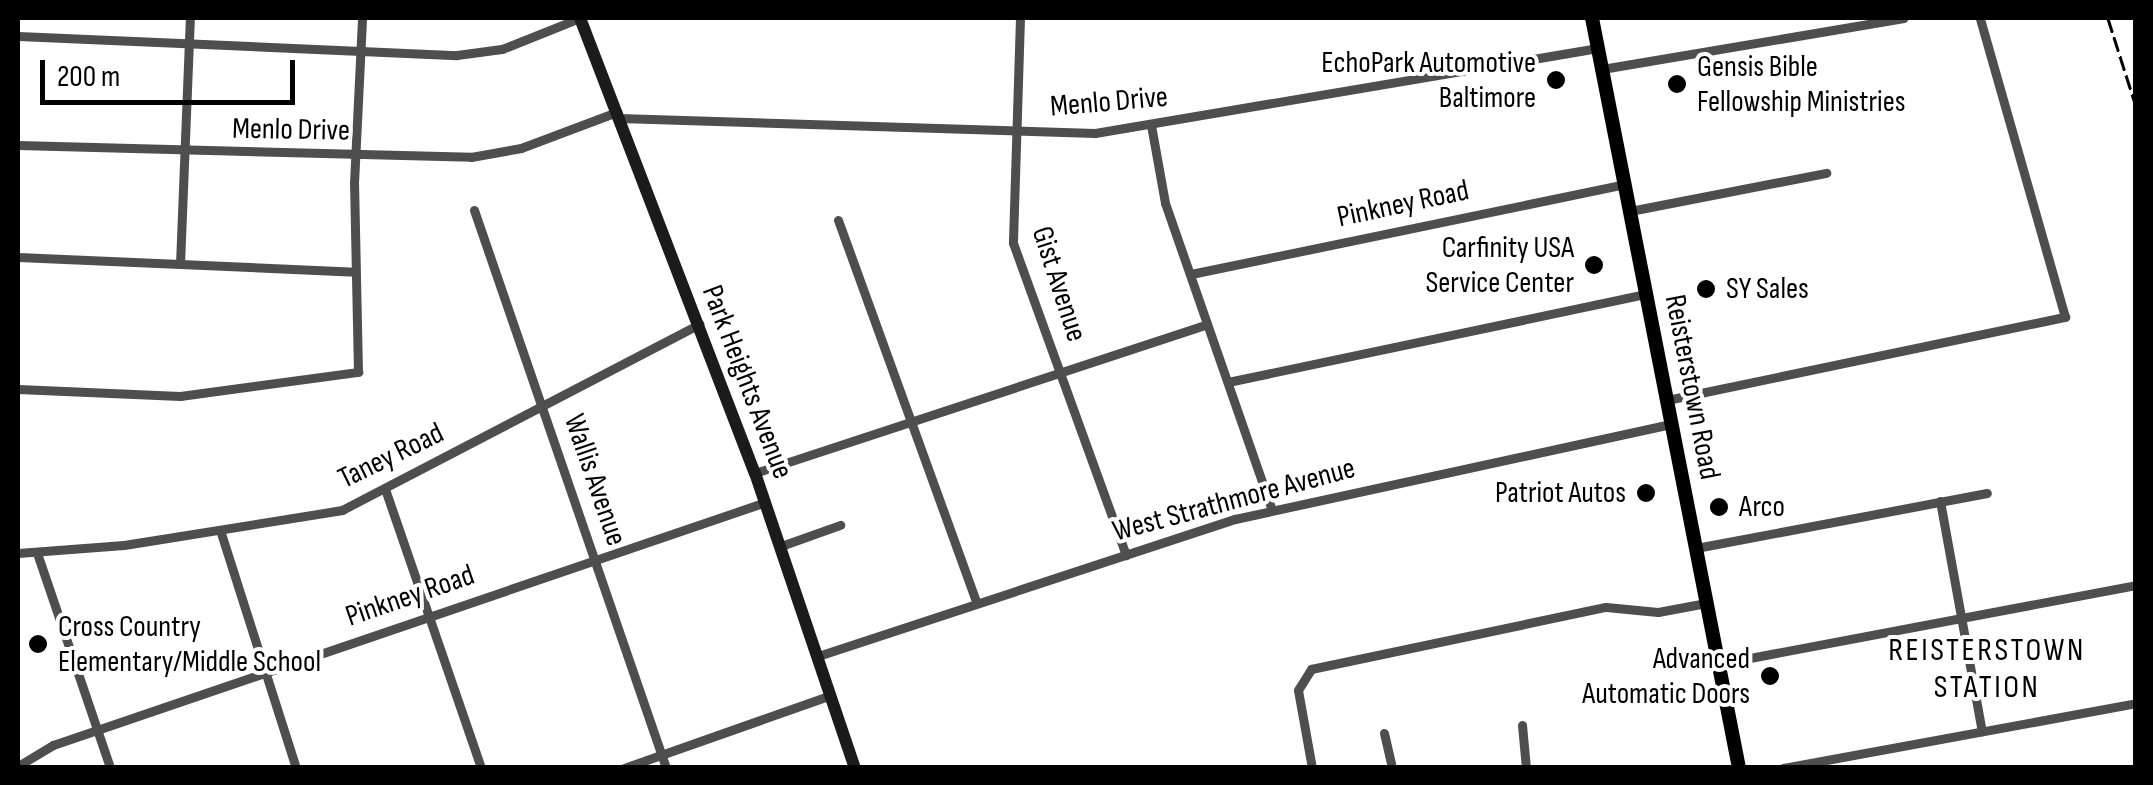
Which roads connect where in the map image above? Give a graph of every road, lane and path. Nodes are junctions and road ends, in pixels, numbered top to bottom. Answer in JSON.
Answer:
{"nodes":[{"id":1,"x":190,"y":18,"type":"edge"},
{"id":2,"x":362,"y":18,"type":"edge"},
{"id":3,"x":580,"y":18,"type":"edge"},
{"id":4,"x":1020,"y":18,"type":"edge"},
{"id":5,"x":1592,"y":18,"type":"edge"},
{"id":6,"x":1904,"y":18,"type":"edge"},
{"id":7,"x":1980,"y":18,"type":"edge"},
{"id":8,"x":18,"y":36,"type":"edge"},
{"id":9,"x":189,"y":43,"type":"junction"},
{"id":10,"x":1598,"y":48,"type":"junction"},
{"id":11,"x":361,"y":51,"type":"junction"},
{"id":12,"x":1602,"y":68,"type":"junction"},
{"id":13,"x":618,"y":115,"type":"junction"},
{"id":14,"x":1151,"y":125,"type":"junction"},
{"id":15,"x":1016,"y":132,"type":"junction"},
{"id":16,"x":18,"y":145,"type":"edge"},
{"id":17,"x":185,"y":152,"type":"junction"},
{"id":18,"x":355,"y":156,"type":"junction"},
{"id":19,"x":1826,"y":173,"type":"dead end"},
{"id":20,"x":1624,"y":184,"type":"junction"},
{"id":21,"x":474,"y":210,"type":"dead end"},
{"id":22,"x":1630,"y":211,"type":"junction"},
{"id":23,"x":838,"y":220,"type":"dead end"},
{"id":24,"x":18,"y":257,"type":"edge"},
{"id":25,"x":180,"y":264,"type":"junction"},
{"id":26,"x":355,"y":272,"type":"junction"},
{"id":27,"x":1191,"y":274,"type":"junction"},
{"id":28,"x":1646,"y":294,"type":"junction"},
{"id":29,"x":698,"y":324,"type":"junction"},
{"id":30,"x":1207,"y":324,"type":"junction"},
{"id":31,"x":1062,"y":371,"type":"junction"},
{"id":32,"x":1228,"y":382,"type":"junction"},
{"id":33,"x":18,"y":389,"type":"edge"},
{"id":34,"x":1667,"y":400,"type":"junction"},
{"id":35,"x":543,"y":407,"type":"junction"},
{"id":36,"x":915,"y":420,"type":"junction"},
{"id":37,"x":1672,"y":424,"type":"junction"},
{"id":38,"x":756,"y":473,"type":"junction"},
{"id":39,"x":386,"y":489,"type":"junction"},
{"id":40,"x":1986,"y":493,"type":"dead end"},
{"id":41,"x":1940,"y":501,"type":"junction"},
{"id":42,"x":766,"y":502,"type":"junction"},
{"id":43,"x":1272,"y":510,"type":"junction"},
{"id":44,"x":840,"y":525,"type":"dead end"},
{"id":45,"x":220,"y":530,"type":"junction"},
{"id":46,"x":781,"y":546,"type":"junction"},
{"id":47,"x":1696,"y":548,"type":"junction"},
{"id":48,"x":18,"y":553,"type":"edge"},
{"id":49,"x":37,"y":553,"type":"junction"},
{"id":50,"x":1126,"y":555,"type":"junction"},
{"id":51,"x":595,"y":559,"type":"junction"},
{"id":52,"x":2136,"y":586,"type":"edge"},
{"id":53,"x":977,"y":603,"type":"junction"},
{"id":54,"x":1706,"y":603,"type":"junction"},
{"id":55,"x":430,"y":616,"type":"junction"},
{"id":56,"x":1962,"y":619,"type":"junction"},
{"id":57,"x":818,"y":656,"type":"junction"},
{"id":58,"x":1718,"y":664,"type":"junction"},
{"id":59,"x":264,"y":673,"type":"junction"},
{"id":60,"x":831,"y":695,"type":"junction"},
{"id":61,"x":2136,"y":703,"type":"edge"},
{"id":62,"x":1522,"y":725,"type":"dead end"},
{"id":63,"x":98,"y":731,"type":"junction"},
{"id":64,"x":1982,"y":731,"type":"junction"},
{"id":65,"x":1384,"y":732,"type":"dead end"},
{"id":66,"x":662,"y":755,"type":"junction"},
{"id":67,"x":18,"y":766,"type":"edge"},
{"id":68,"x":110,"y":768,"type":"edge"},
{"id":69,"x":296,"y":768,"type":"edge"},
{"id":70,"x":481,"y":768,"type":"edge"},
{"id":71,"x":624,"y":768,"type":"edge"},
{"id":72,"x":666,"y":768,"type":"edge"},
{"id":73,"x":856,"y":768,"type":"edge"},
{"id":74,"x":1312,"y":768,"type":"edge"},
{"id":75,"x":1392,"y":768,"type":"edge"},
{"id":76,"x":1526,"y":768,"type":"edge"},
{"id":77,"x":1738,"y":768,"type":"edge"},
{"id":78,"x":1782,"y":768,"type":"edge"}],
"edges":[{"from":1,"to":9,"type":"street"},
{"from":2,"to":11,"type":"street"},
{"from":3,"to":11,"type":"street"},
{"from":3,"to":13,"type":"main road","name":"Park Heights Avenue"},
{"from":4,"to":15,"type":"street","name":"Gist Avenue"},
{"from":5,"to":10,"type":"main road","name":"Reisterstown Road"},
{"from":6,"to":12,"type":"street"},
{"from":7,"to":34,"type":"street"},
{"from":8,"to":9,"type":"street"},
{"from":9,"to":11,"type":"street"},
{"from":9,"to":17,"type":"street"},
{"from":10,"to":12,"type":"main road","name":"Reisterstown Road"},
{"from":10,"to":14,"type":"street","name":"Menlo Drive"},
{"from":11,"to":18,"type":"street"},
{"from":12,"to":20,"type":"main road","name":"Reisterstown Road"},
{"from":13,"to":15,"type":"street","name":"Menlo Drive"},
{"from":13,"to":18,"type":"street","name":"Menlo Drive"},
{"from":13,"to":29,"type":"main road","name":"Park Heights Avenue"},
{"from":14,"to":15,"type":"street","name":"Menlo Drive"},
{"from":14,"to":27,"type":"street"},
{"from":15,"to":31,"type":"street","name":"Gist Avenue"},
{"from":16,"to":17,"type":"street","name":"Menlo Drive"},
{"from":17,"to":18,"type":"street","name":"Menlo Drive"},
{"from":17,"to":25,"type":"street"},
{"from":18,"to":26,"type":"street"},
{"from":19,"to":22,"type":"street"},
{"from":20,"to":22,"type":"main road","name":"Reisterstown Road"},
{"from":20,"to":27,"type":"street","name":"Pinkney Road"},
{"from":21,"to":35,"type":"street","name":"Wallis Avenue"},
{"from":22,"to":28,"type":"main road","name":"Reisterstown Road"},
{"from":23,"to":36,"type":"street"},
{"from":24,"to":25,"type":"street"},
{"from":25,"to":26,"type":"street"},
{"from":26,"to":33,"type":"street"},
{"from":27,"to":30,"type":"street"},
{"from":28,"to":32,"type":"street"},
{"from":28,"to":34,"type":"main road","name":"Reisterstown Road"},
{"from":29,"to":35,"type":"street","name":"Taney Road"},
{"from":29,"to":38,"type":"main road","name":"Park Heights Avenue"},
{"from":30,"to":31,"type":"street"},
{"from":30,"to":32,"type":"street"},
{"from":31,"to":36,"type":"street"},
{"from":31,"to":50,"type":"street","name":"Gist Avenue"},
{"from":32,"to":43,"type":"street"},
{"from":34,"to":37,"type":"main road","name":"Reisterstown Road"},
{"from":35,"to":39,"type":"street","name":"Taney Road"},
{"from":35,"to":51,"type":"street","name":"Wallis Avenue"},
{"from":36,"to":38,"type":"street"},
{"from":36,"to":53,"type":"street"},
{"from":37,"to":43,"type":"street","name":"West Strathmore Avenue"},
{"from":37,"to":47,"type":"main road","name":"Reisterstown Road"},
{"from":38,"to":42,"type":"main road","name":"Park Heights Avenue"},
{"from":39,"to":45,"type":"street","name":"Taney Road"},
{"from":39,"to":55,"type":"street"},
{"from":40,"to":41,"type":"street"},
{"from":41,"to":47,"type":"street"},
{"from":41,"to":56,"type":"street"},
{"from":42,"to":46,"type":"main road","name":"Park Heights Avenue"},
{"from":42,"to":51,"type":"street","name":"Pinkney Road"},
{"from":43,"to":50,"type":"street","name":"West Strathmore Avenue"},
{"from":44,"to":46,"type":"street"},
{"from":45,"to":49,"type":"street","name":"Taney Road"},
{"from":45,"to":59,"type":"street"},
{"from":46,"to":57,"type":"main road","name":"Park Heights Avenue"},
{"from":47,"to":54,"type":"main road","name":"Reisterstown Road"},
{"from":48,"to":49,"type":"street","name":"Taney Road"},
{"from":49,"to":63,"type":"street"},
{"from":50,"to":53,"type":"street","name":"West Strathmore Avenue"},
{"from":51,"to":55,"type":"street","name":"Pinkney Road"},
{"from":51,"to":66,"type":"street","name":"Wallis Avenue"},
{"from":52,"to":56,"type":"street"},
{"from":53,"to":57,"type":"street","name":"West Strathmore Avenue"},
{"from":54,"to":58,"type":"main road","name":"Reisterstown Road"},
{"from":54,"to":74,"type":"street"},
{"from":55,"to":59,"type":"street","name":"Pinkney Road"},
{"from":55,"to":70,"type":"street"},
{"from":56,"to":58,"type":"street"},
{"from":56,"to":64,"type":"street"},
{"from":57,"to":60,"type":"main road","name":"Park Heights Avenue"},
{"from":58,"to":77,"type":"main road","name":"Reisterstown Road"},
{"from":59,"to":63,"type":"street","name":"Pinkney Road"},
{"from":59,"to":69,"type":"street"},
{"from":60,"to":66,"type":"street"},
{"from":60,"to":73,"type":"main road","name":"Park Heights Avenue"},
{"from":61,"to":64,"type":"street"},
{"from":62,"to":76,"type":"street"},
{"from":63,"to":67,"type":"street","name":"Pinkney Road"},
{"from":63,"to":68,"type":"street"},
{"from":64,"to":78,"type":"street"},
{"from":65,"to":75,"type":"street"},
{"from":66,"to":71,"type":"street"},
{"from":66,"to":72,"type":"street","name":"Wallis Avenue"}]}
